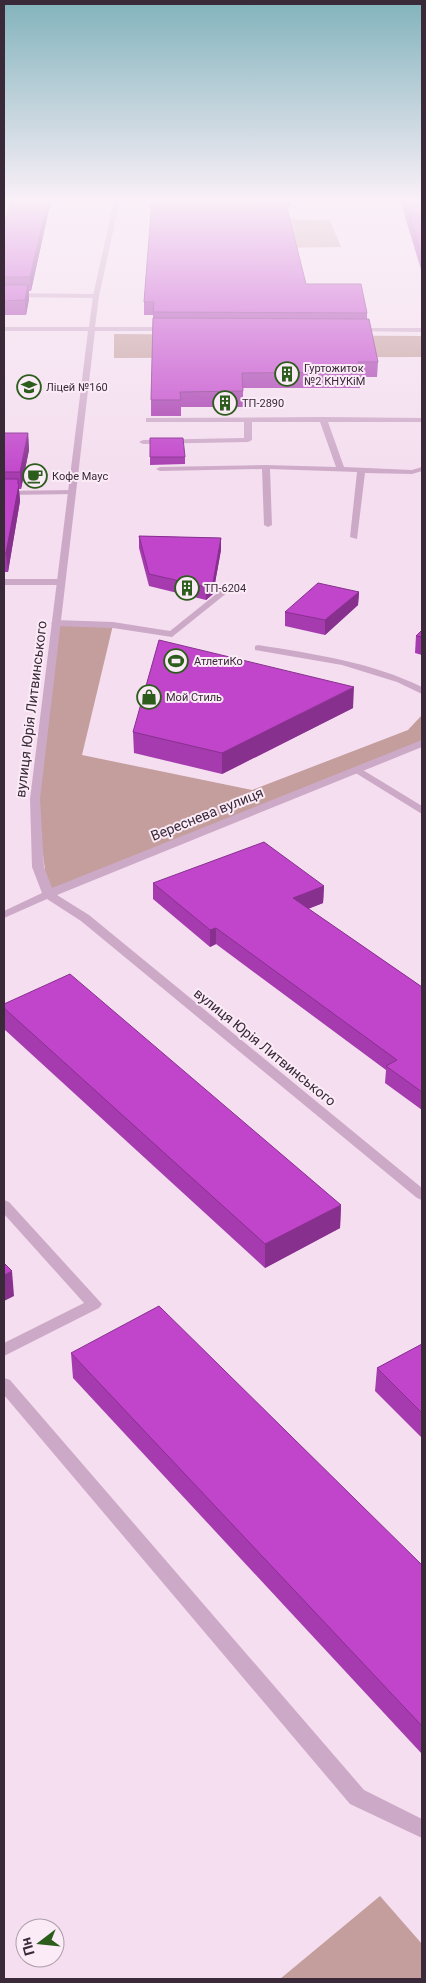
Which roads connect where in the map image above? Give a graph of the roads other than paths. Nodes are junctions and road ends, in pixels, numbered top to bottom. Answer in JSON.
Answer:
{"nodes":[{"id":1,"x":97,"y":293,"type":"edge"},
{"id":2,"x":4,"y":295,"type":"edge"},
{"id":3,"x":96,"y":296,"type":"junction"},
{"id":4,"x":4,"y":329,"type":"edge"},
{"id":5,"x":93,"y":329,"type":"junction"},
{"id":6,"x":178,"y":329,"type":"edge"},
{"id":7,"x":342,"y":330,"type":"edge"},
{"id":8,"x":422,"y":330,"type":"edge"},
{"id":9,"x":323,"y":419,"type":"junction"},
{"id":10,"x":149,"y":420,"type":"edge"},
{"id":11,"x":248,"y":420,"type":"junction"},
{"id":12,"x":422,"y":420,"type":"edge"},
{"id":13,"x":143,"y":442,"type":"dead end"},
{"id":14,"x":266,"y":467,"type":"junction"},
{"id":15,"x":341,"y":469,"type":"junction"},
{"id":16,"x":422,"y":469,"type":"edge"},
{"id":17,"x":160,"y":470,"type":"dead end"},
{"id":18,"x":361,"y":470,"type":"junction"},
{"id":19,"x":72,"y":492,"type":"junction"},
{"id":20,"x":4,"y":493,"type":"edge"},
{"id":21,"x":268,"y":526,"type":"dead end"},
{"id":22,"x":354,"y":537,"type":"dead end"},
{"id":23,"x":4,"y":582,"type":"edge"},
{"id":24,"x":61,"y":582,"type":"junction"},
{"id":25,"x":230,"y":586,"type":"dead end"},
{"id":26,"x":56,"y":623,"type":"junction"},
{"id":27,"x":258,"y":648,"type":"dead end"},
{"id":28,"x":422,"y":691,"type":"edge"},
{"id":29,"x":422,"y":743,"type":"edge"},
{"id":30,"x":358,"y":770,"type":"junction"},
{"id":31,"x":422,"y":811,"type":"edge"},
{"id":32,"x":48,"y":894,"type":"junction"},
{"id":33,"x":4,"y":915,"type":"edge"},
{"id":34,"x":422,"y":1195,"type":"edge"},
{"id":35,"x":4,"y":1205,"type":"edge"},
{"id":36,"x":4,"y":1350,"type":"edge"},
{"id":37,"x":4,"y":1384,"type":"edge"},
{"id":38,"x":422,"y":1829,"type":"edge"}],
"edges":[{"from":1,"to":3,"type":"street","name":"вулиця Юрія Литвинського"},
{"from":2,"to":3,"type":"street"},
{"from":3,"to":5,"type":"street","name":"вулиця Юрія Литвинського"},
{"from":4,"to":5,"type":"street"},
{"from":5,"to":6,"type":"street"},
{"from":5,"to":19,"type":"street","name":"вулиця Юрія Литвинського"},
{"from":7,"to":8,"type":"street"},
{"from":9,"to":11,"type":"street"},
{"from":9,"to":12,"type":"street"},
{"from":9,"to":15,"type":"street"},
{"from":10,"to":11,"type":"street"},
{"from":11,"to":13,"type":"street"},
{"from":14,"to":15,"type":"street"},
{"from":14,"to":17,"type":"street"},
{"from":14,"to":21,"type":"street"},
{"from":15,"to":18,"type":"street"},
{"from":16,"to":18,"type":"street"},
{"from":18,"to":22,"type":"street"},
{"from":19,"to":20,"type":"street"},
{"from":19,"to":24,"type":"street","name":"вулиця Юрія Литвинського"},
{"from":23,"to":24,"type":"street"},
{"from":24,"to":26,"type":"street","name":"вулиця Юрія Литвинського"},
{"from":25,"to":26,"type":"street"},
{"from":26,"to":32,"type":"street","name":"вулиця Юрія Литвинського"},
{"from":27,"to":28,"type":"street"},
{"from":29,"to":30,"type":"street","name":"Вереснева вулиця"},
{"from":30,"to":31,"type":"street"},
{"from":30,"to":32,"type":"street","name":"Вереснева вулиця"},
{"from":32,"to":33,"type":"street","name":"Вереснева вулиця"},
{"from":32,"to":34,"type":"street","name":"вулиця Юрія Литвинського"},
{"from":35,"to":36,"type":"street"},
{"from":37,"to":38,"type":"street"}]}
